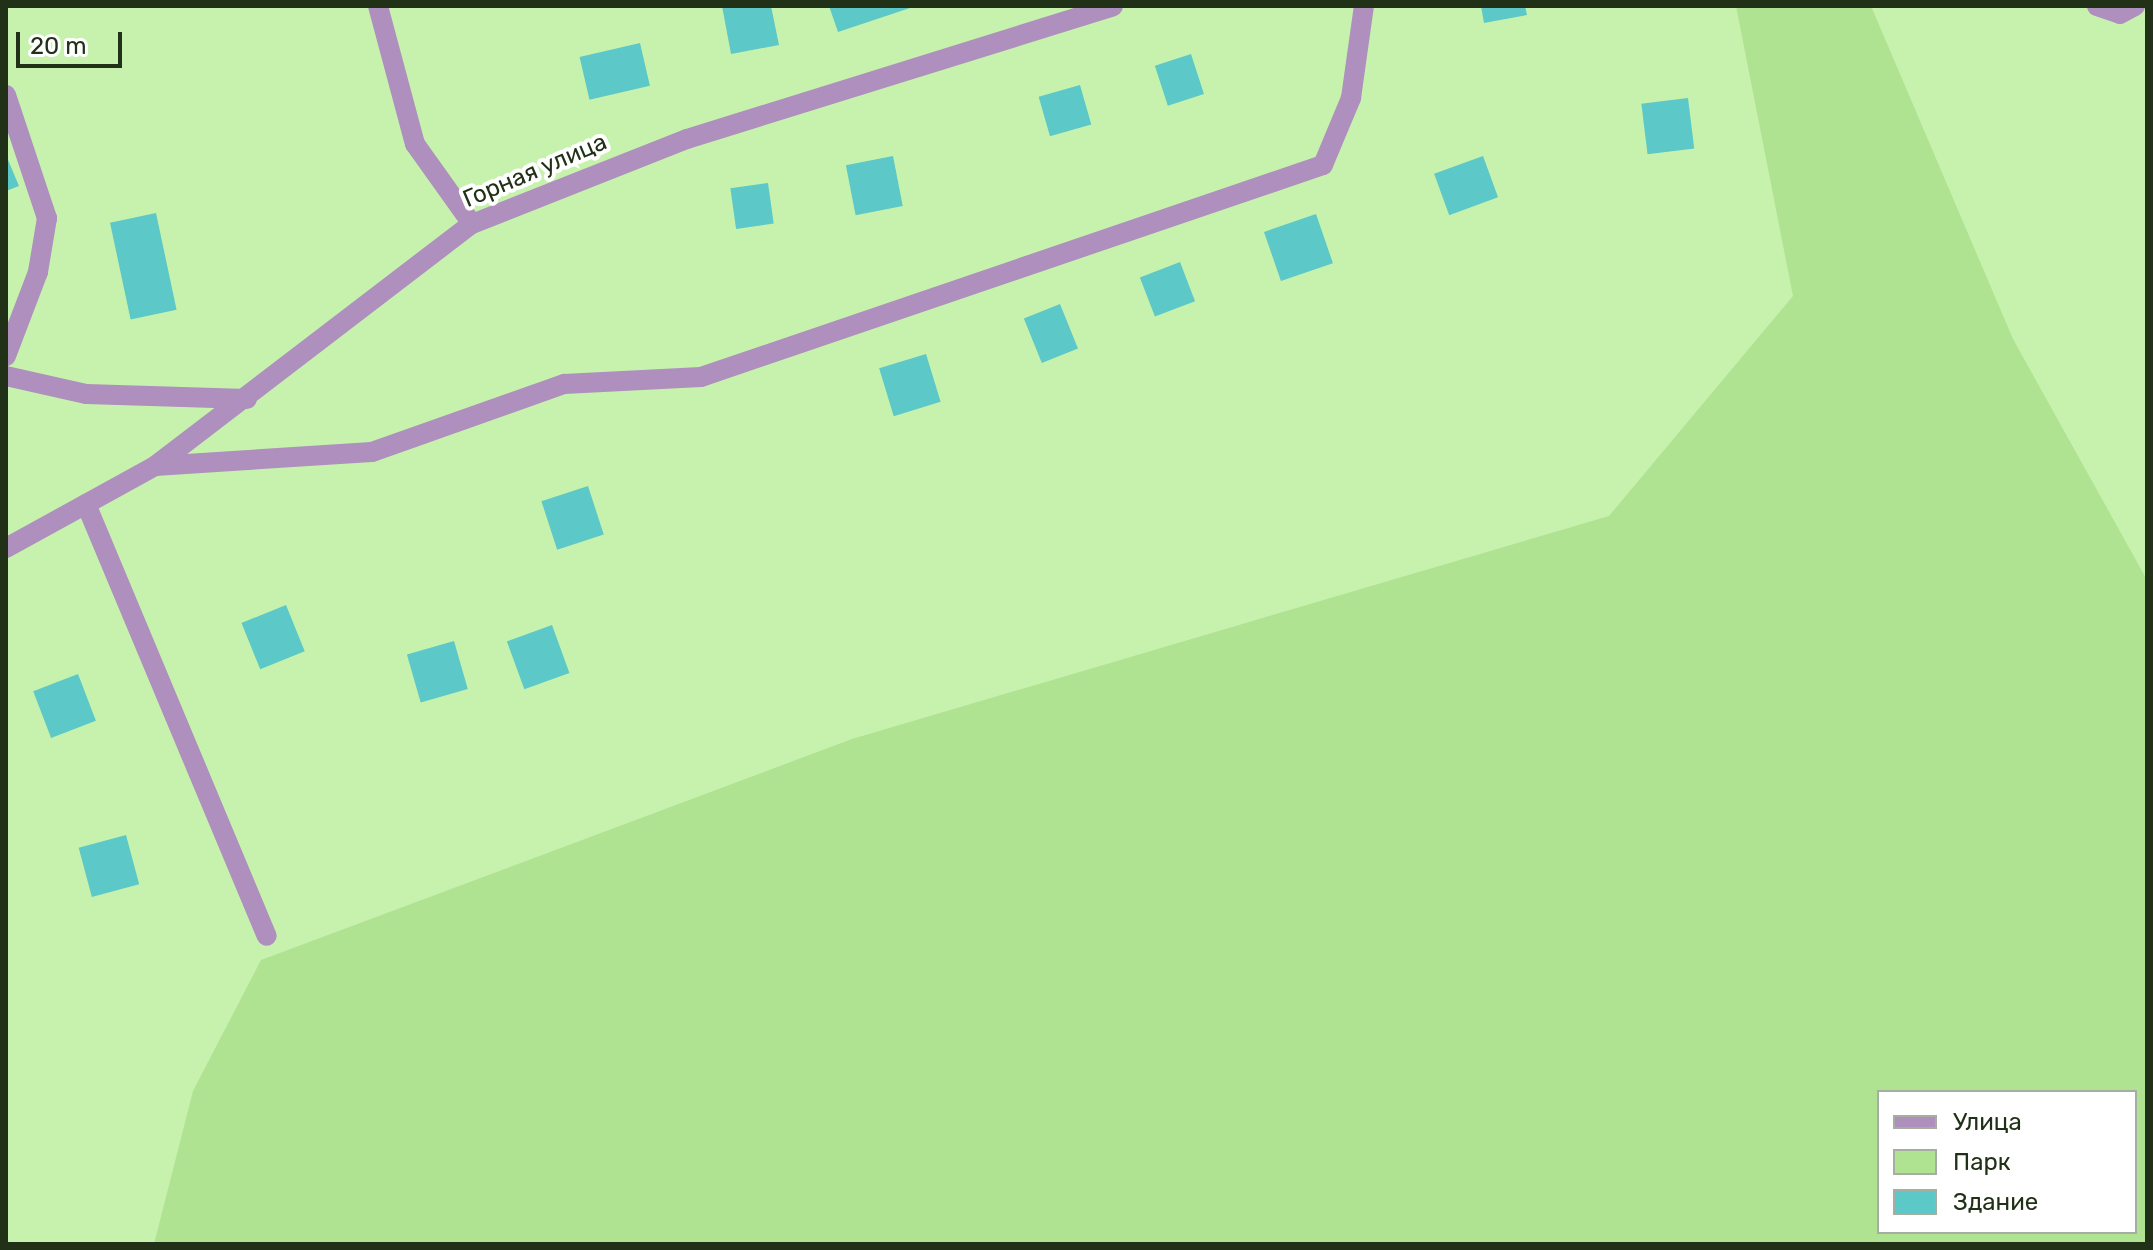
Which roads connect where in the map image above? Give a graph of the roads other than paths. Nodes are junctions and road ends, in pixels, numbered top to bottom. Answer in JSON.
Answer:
{"nodes":[{"id":1,"x":378,"y":6,"type":"edge"},
{"id":2,"x":1113,"y":6,"type":"edge"},
{"id":3,"x":1364,"y":6,"type":"edge"},
{"id":4,"x":2097,"y":6,"type":"edge"},
{"id":5,"x":2135,"y":6,"type":"edge"},
{"id":6,"x":6,"y":95,"type":"edge"},
{"id":7,"x":472,"y":224,"type":"junction"},
{"id":8,"x":6,"y":356,"type":"edge"},
{"id":9,"x":6,"y":376,"type":"edge"},
{"id":10,"x":247,"y":399,"type":"junction"},
{"id":11,"x":155,"y":466,"type":"junction"},
{"id":12,"x":86,"y":504,"type":"junction"},
{"id":13,"x":6,"y":548,"type":"edge"},
{"id":14,"x":267,"y":936,"type":"dead end"}],
"edges":[{"from":1,"to":7,"type":"street"},
{"from":2,"to":7,"type":"street","name":"Горная улица"},
{"from":3,"to":11,"type":"street"},
{"from":4,"to":5,"type":"street"},
{"from":6,"to":8,"type":"street"},
{"from":7,"to":10,"type":"street","name":"Горная улица"},
{"from":9,"to":10,"type":"street"},
{"from":10,"to":11,"type":"street","name":"Горная улица"},
{"from":11,"to":12,"type":"street","name":"Горная улица"},
{"from":12,"to":13,"type":"street","name":"Горная улица"},
{"from":12,"to":14,"type":"street"}]}
